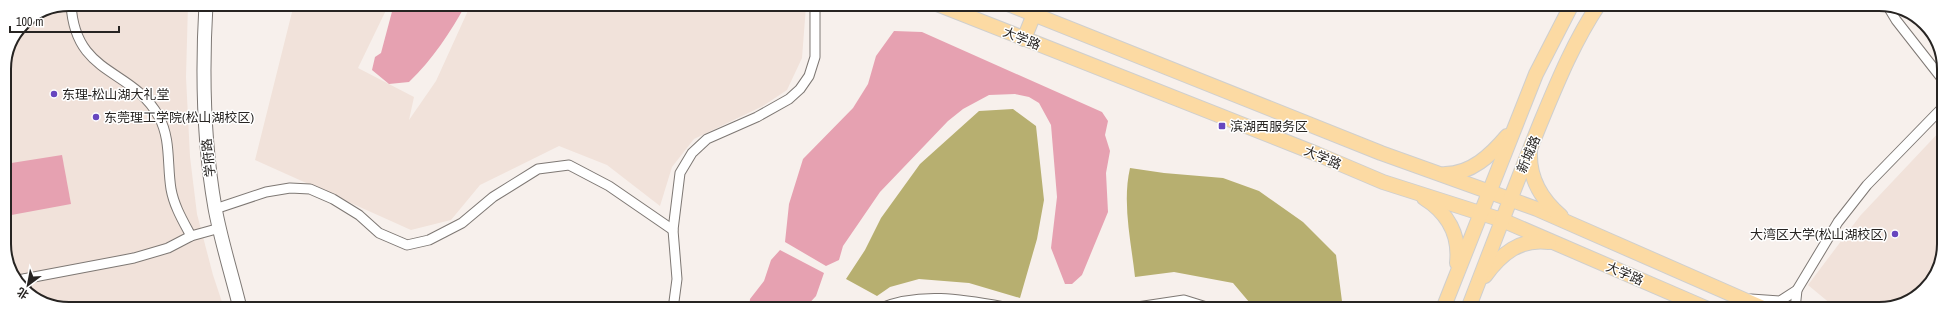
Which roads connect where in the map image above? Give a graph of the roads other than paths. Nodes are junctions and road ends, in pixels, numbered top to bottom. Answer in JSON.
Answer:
{"nodes":[{"id":1,"x":72,"y":11,"type":"edge"},
{"id":2,"x":206,"y":11,"type":"edge"},
{"id":3,"x":815,"y":11,"type":"edge"},
{"id":4,"x":954,"y":11,"type":"edge"},
{"id":5,"x":1026,"y":11,"type":"edge"},
{"id":6,"x":1568,"y":11,"type":"edge"},
{"id":7,"x":1595,"y":11,"type":"edge"},
{"id":8,"x":1891,"y":12,"type":"edge"},
{"id":9,"x":1034,"y":14,"type":"junction"},
{"id":10,"x":1024,"y":39,"type":"junction"},
{"id":11,"x":1937,"y":72,"type":"edge"},
{"id":12,"x":1937,"y":112,"type":"edge"},
{"id":13,"x":1515,"y":124,"type":"junction"},
{"id":14,"x":1531,"y":147,"type":"junction"},
{"id":15,"x":1435,"y":173,"type":"junction"},
{"id":16,"x":1410,"y":191,"type":"junction"},
{"id":17,"x":1489,"y":191,"type":"junction"},
{"id":18,"x":1509,"y":199,"type":"junction"},
{"id":19,"x":215,"y":209,"type":"junction"},
{"id":20,"x":1481,"y":212,"type":"junction"},
{"id":21,"x":1502,"y":220,"type":"junction"},
{"id":22,"x":1570,"y":223,"type":"junction"},
{"id":23,"x":220,"y":228,"type":"junction"},
{"id":24,"x":673,"y":230,"type":"junction"},
{"id":25,"x":191,"y":236,"type":"junction"},
{"id":26,"x":1555,"y":242,"type":"junction"},
{"id":27,"x":24,"y":280,"type":"edge"},
{"id":28,"x":1454,"y":281,"type":"junction"},
{"id":29,"x":1797,"y":290,"type":"junction"},
{"id":30,"x":1744,"y":299,"type":"junction"},
{"id":31,"x":238,"y":302,"type":"edge"},
{"id":32,"x":674,"y":302,"type":"edge"},
{"id":33,"x":894,"y":302,"type":"edge"},
{"id":34,"x":977,"y":302,"type":"edge"},
{"id":35,"x":1171,"y":302,"type":"edge"},
{"id":36,"x":1193,"y":302,"type":"edge"},
{"id":37,"x":1446,"y":302,"type":"edge"},
{"id":38,"x":1470,"y":302,"type":"edge"},
{"id":39,"x":1471,"y":302,"type":"edge"},
{"id":40,"x":1692,"y":302,"type":"edge"},
{"id":41,"x":1750,"y":302,"type":"edge"},
{"id":42,"x":1796,"y":302,"type":"edge"}],
"edges":[{"from":1,"to":25,"type":"street"},
{"from":2,"to":19,"type":"street","name":"学府路"},
{"from":3,"to":24,"type":"street"},
{"from":4,"to":10,"type":"main road","name":"大学路"},
{"from":5,"to":9,"type":"main road","name":"大学路"},
{"from":6,"to":13,"type":"main road","name":"新城路"},
{"from":7,"to":14,"type":"main road","name":"新城路"},
{"from":8,"to":11,"type":"street"},
{"from":9,"to":10,"type":"main road"},
{"from":9,"to":15,"type":"main road","name":"大学路"},
{"from":10,"to":16,"type":"main road","name":"大学路"},
{"from":12,"to":29,"type":"street"},
{"from":13,"to":15,"type":"main road"},
{"from":13,"to":17,"type":"main road","name":"新城路"},
{"from":14,"to":18,"type":"main road","name":"新城路"},
{"from":14,"to":22,"type":"main road"},
{"from":15,"to":17,"type":"main road","name":"大学路"},
{"from":16,"to":20,"type":"main road","name":"大学路"},
{"from":16,"to":28,"type":"main road"},
{"from":17,"to":18,"type":"main road","name":"大学路"},
{"from":17,"to":20,"type":"main road","name":"新城路"},
{"from":18,"to":21,"type":"main road","name":"新城路"},
{"from":18,"to":22,"type":"main road","name":"大学路"},
{"from":19,"to":23,"type":"street","name":"学府路"},
{"from":19,"to":24,"type":"street"},
{"from":20,"to":21,"type":"main road","name":"大学路"},
{"from":20,"to":28,"type":"main road","name":"新城路"},
{"from":21,"to":26,"type":"main road","name":"大学路"},
{"from":21,"to":38,"type":"main road","name":"新城路"},
{"from":22,"to":30,"type":"main road","name":"大学路"},
{"from":23,"to":25,"type":"street"},
{"from":23,"to":31,"type":"street","name":"学府路"},
{"from":24,"to":32,"type":"street"},
{"from":25,"to":27,"type":"street"},
{"from":26,"to":39,"type":"main road"},
{"from":26,"to":40,"type":"main road","name":"大学路"},
{"from":28,"to":37,"type":"main road","name":"新城路"},
{"from":29,"to":30,"type":"street"},
{"from":29,"to":42,"type":"street"},
{"from":30,"to":41,"type":"main road","name":"大学路"},
{"from":33,"to":34,"type":"street"},
{"from":35,"to":36,"type":"street"}]}
